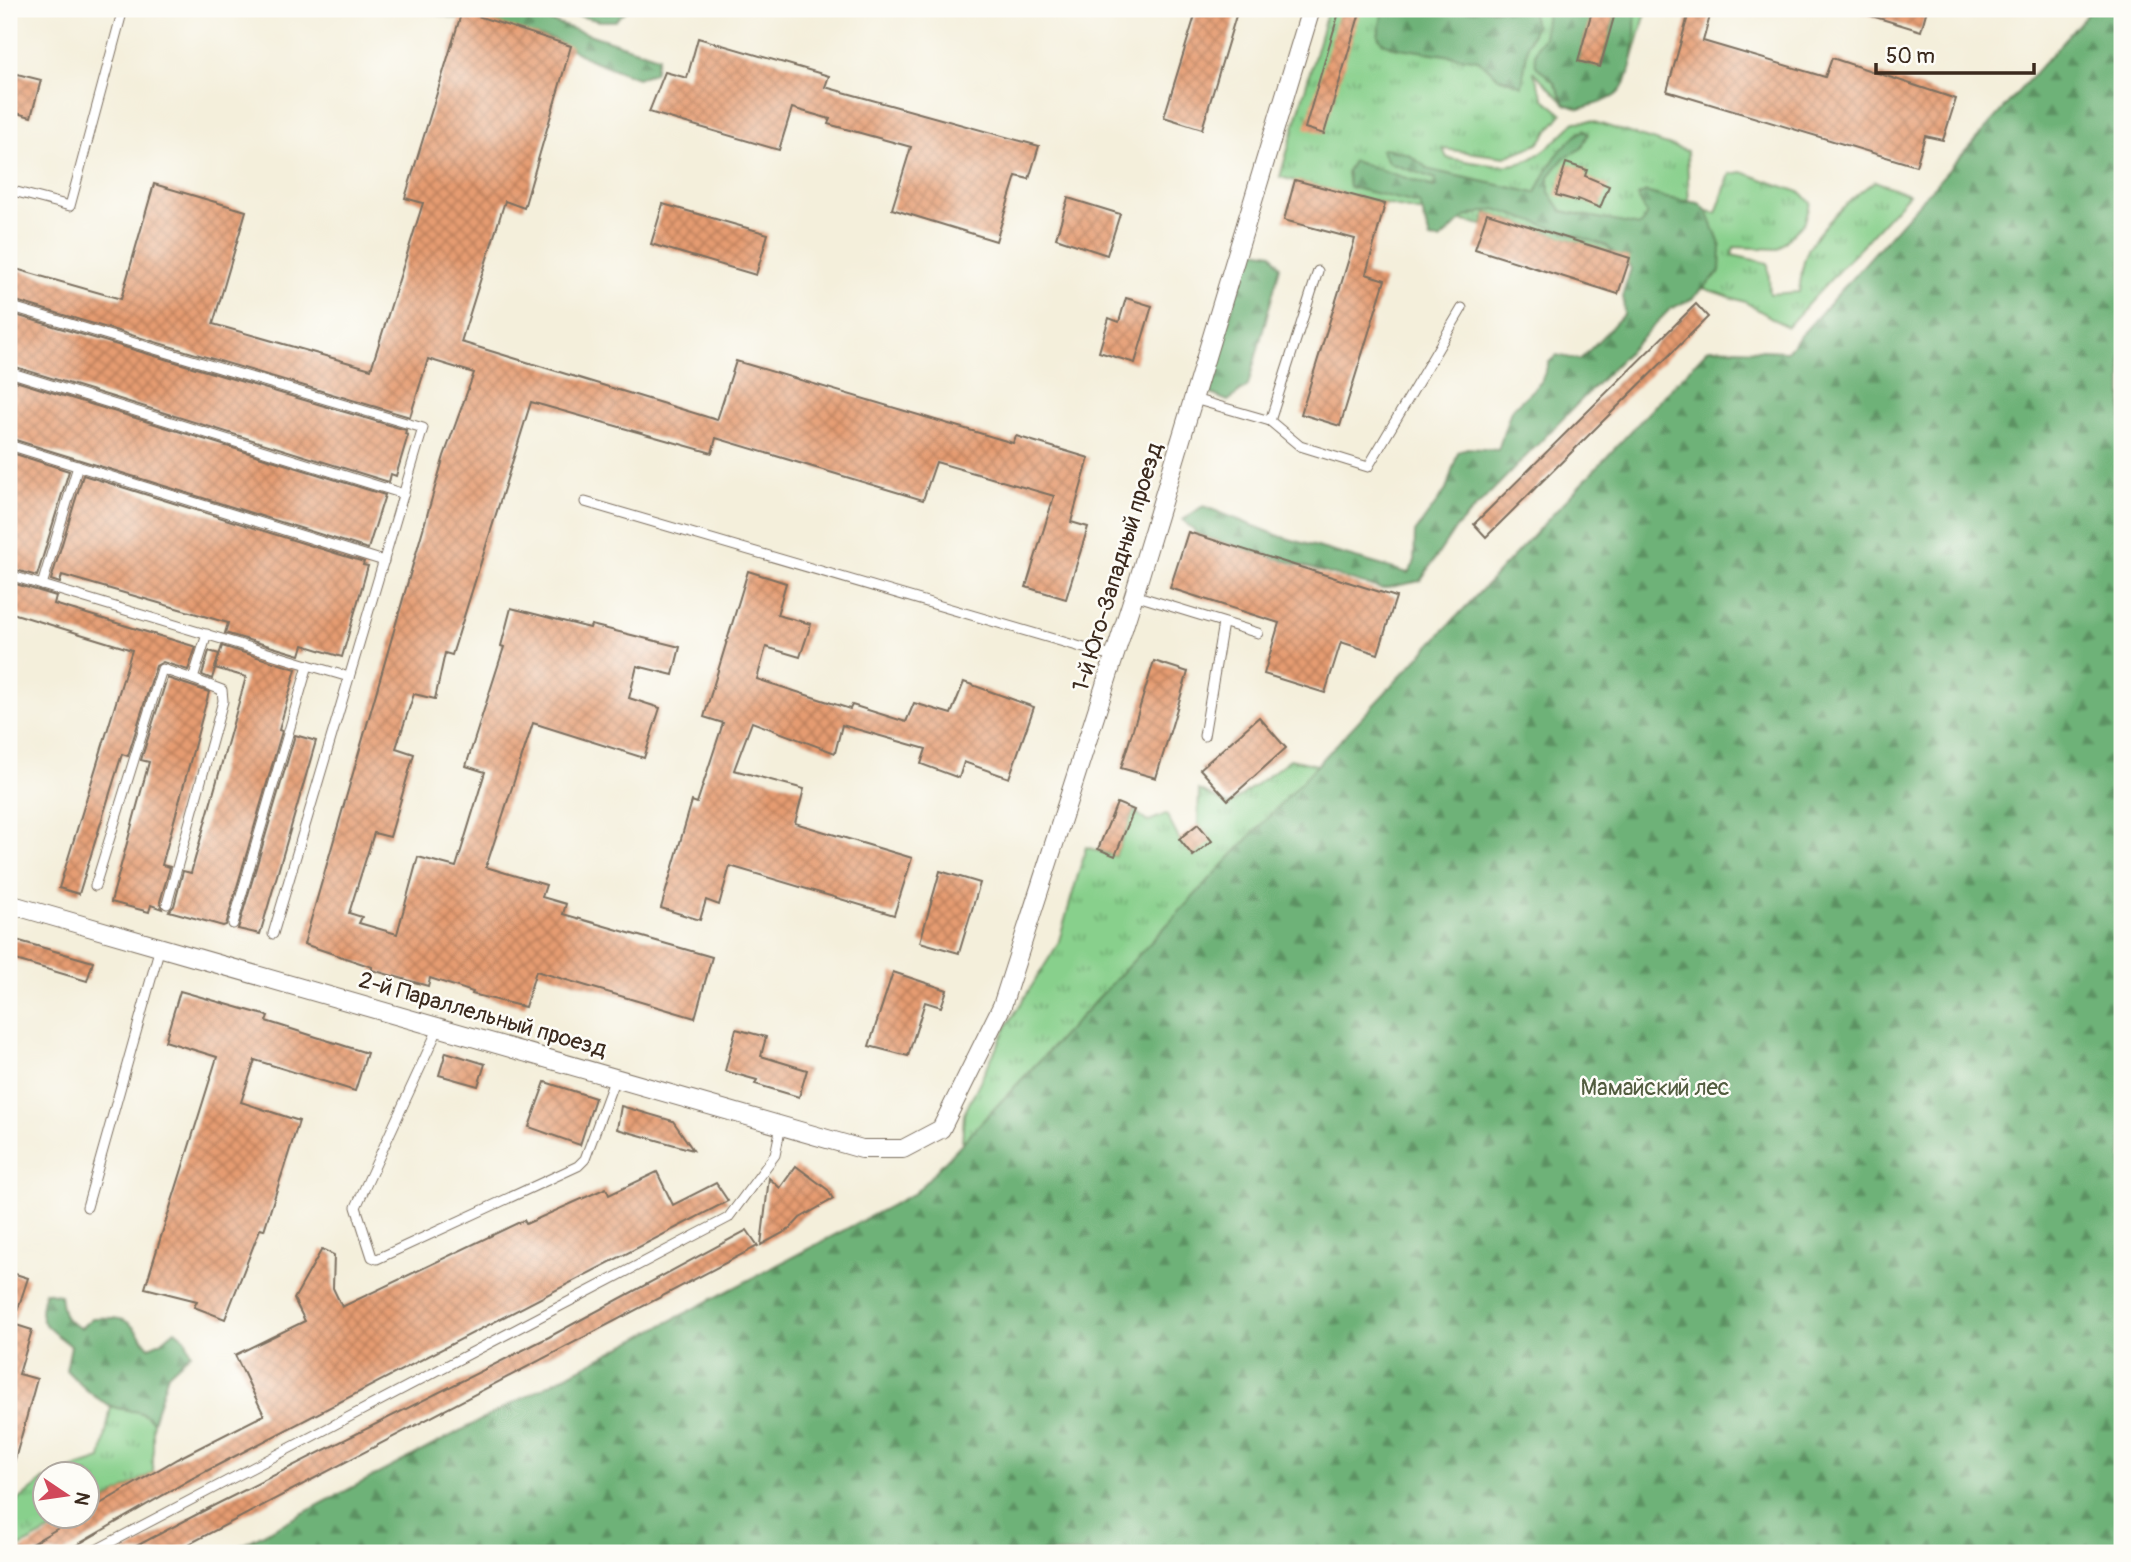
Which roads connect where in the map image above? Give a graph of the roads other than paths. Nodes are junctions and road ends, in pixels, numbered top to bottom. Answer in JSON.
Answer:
{"nodes":[{"id":1,"x":122,"y":9,"type":"edge"},
{"id":2,"x":1311,"y":9,"type":"edge"},
{"id":3,"x":13,"y":191,"type":"dead end"},
{"id":4,"x":1318,"y":271,"type":"dead end"},
{"id":5,"x":9,"y":306,"type":"edge"},
{"id":6,"x":1462,"y":308,"type":"dead end"},
{"id":7,"x":9,"y":372,"type":"edge"},
{"id":8,"x":1194,"y":399,"type":"junction"},
{"id":9,"x":1270,"y":421,"type":"junction"},
{"id":10,"x":9,"y":445,"type":"edge"},
{"id":11,"x":78,"y":466,"type":"junction"},
{"id":12,"x":404,"y":494,"type":"junction"},
{"id":13,"x":585,"y":502,"type":"dead end"},
{"id":14,"x":384,"y":561,"type":"junction"},
{"id":15,"x":9,"y":575,"type":"edge"},
{"id":16,"x":42,"y":585,"type":"junction"},
{"id":17,"x":1134,"y":595,"type":"junction"},
{"id":18,"x":1223,"y":623,"type":"junction"},
{"id":19,"x":207,"y":634,"type":"junction"},
{"id":20,"x":1258,"y":634,"type":"dead end"},
{"id":21,"x":1115,"y":657,"type":"junction"},
{"id":22,"x":309,"y":665,"type":"junction"},
{"id":23,"x":349,"y":677,"type":"junction"},
{"id":24,"x":193,"y":679,"type":"junction"},
{"id":25,"x":1204,"y":736,"type":"dead end"},
{"id":26,"x":95,"y":886,"type":"dead end"},
{"id":27,"x":9,"y":904,"type":"edge"},
{"id":28,"x":167,"y":904,"type":"dead end"},
{"id":29,"x":233,"y":924,"type":"dead end"},
{"id":30,"x":273,"y":934,"type":"dead end"},
{"id":31,"x":160,"y":947,"type":"junction"},
{"id":32,"x":439,"y":1027,"type":"junction"},
{"id":33,"x":615,"y":1078,"type":"junction"},
{"id":34,"x":781,"y":1126,"type":"junction"},
{"id":35,"x":941,"y":1129,"type":"joint"},
{"id":36,"x":87,"y":1207,"type":"dead end"},
{"id":37,"x":90,"y":1553,"type":"edge"}],
"edges":[{"from":1,"to":3,"type":"lane"},
{"from":2,"to":8,"type":"street","name":"1-й Юго-Западный проезд"},
{"from":4,"to":9,"type":"lane"},
{"from":5,"to":12,"type":"lane"},
{"from":6,"to":9,"type":"lane"},
{"from":7,"to":12,"type":"lane"},
{"from":8,"to":9,"type":"lane"},
{"from":8,"to":17,"type":"street","name":"1-й Юго-Западный проезд"},
{"from":10,"to":11,"type":"lane"},
{"from":11,"to":14,"type":"lane"},
{"from":11,"to":16,"type":"lane"},
{"from":12,"to":14,"type":"lane"},
{"from":13,"to":21,"type":"lane"},
{"from":14,"to":23,"type":"lane"},
{"from":15,"to":16,"type":"lane"},
{"from":16,"to":19,"type":"lane"},
{"from":17,"to":18,"type":"lane"},
{"from":17,"to":21,"type":"street","name":"1-й Юго-Западный проезд"},
{"from":18,"to":20,"type":"lane"},
{"from":18,"to":25,"type":"lane"},
{"from":19,"to":22,"type":"lane"},
{"from":19,"to":24,"type":"lane"},
{"from":21,"to":35,"type":"street","name":"1-й Юго-Западный проезд"},
{"from":22,"to":23,"type":"lane"},
{"from":22,"to":29,"type":"lane"},
{"from":23,"to":30,"type":"lane"},
{"from":24,"to":26,"type":"lane"},
{"from":24,"to":28,"type":"lane"},
{"from":27,"to":31,"type":"street","name":"2-й Параллельный проезд"},
{"from":31,"to":32,"type":"street","name":"2-й Параллельный проезд"},
{"from":31,"to":36,"type":"lane"},
{"from":32,"to":33,"type":"street","name":"2-й Параллельный проезд"},
{"from":32,"to":33,"type":"lane"},
{"from":33,"to":34,"type":"street","name":"2-й Параллельный проезд"},
{"from":34,"to":35,"type":"street","name":"2-й Параллельный проезд"},
{"from":34,"to":37,"type":"lane"}]}
